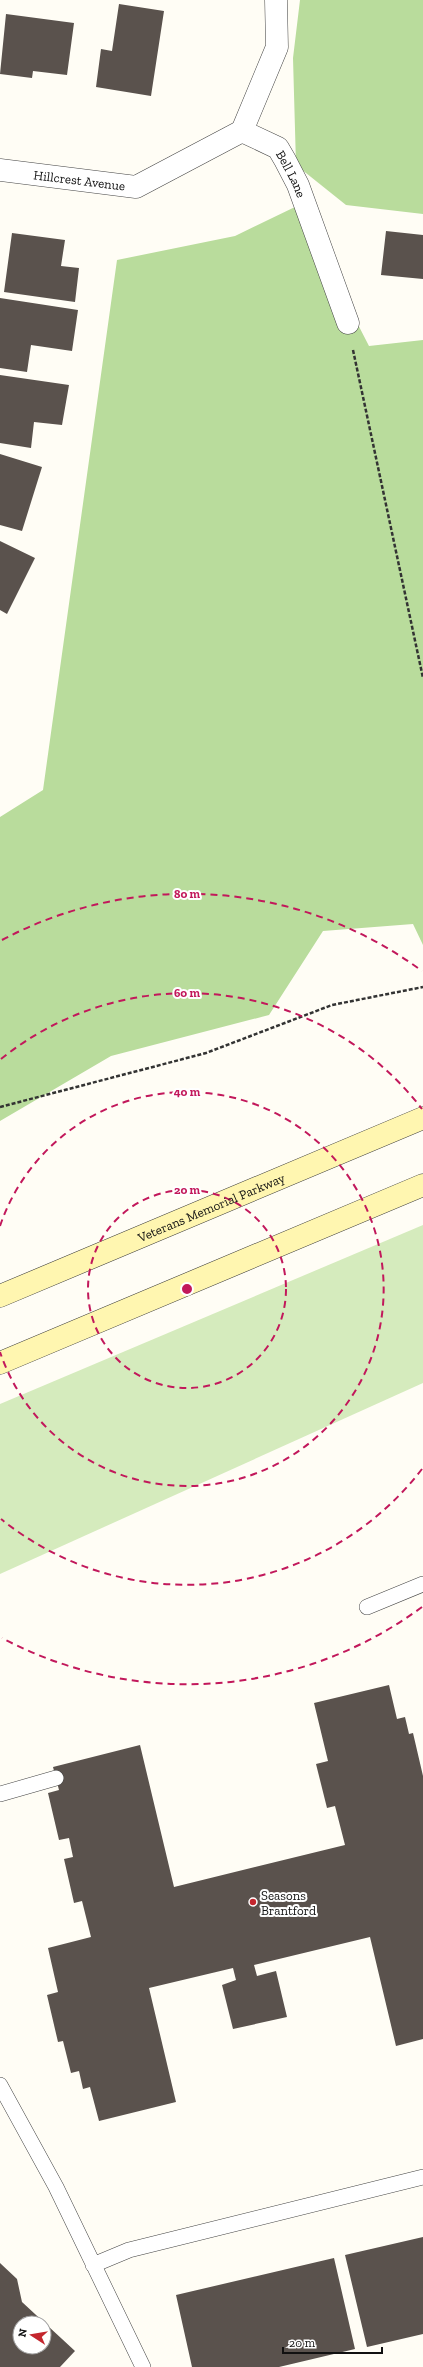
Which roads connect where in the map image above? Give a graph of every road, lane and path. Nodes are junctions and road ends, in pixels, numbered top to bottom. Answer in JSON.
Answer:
{"nodes":[{"id":1,"x":276,"y":0,"type":"edge"},
{"id":2,"x":242,"y":132,"type":"junction"},
{"id":3,"x":0,"y":170,"type":"edge"},
{"id":4,"x":348,"y":323,"type":"joint"},
{"id":5,"x":423,"y":678,"type":"edge"},
{"id":6,"x":423,"y":987,"type":"edge"},
{"id":7,"x":0,"y":1107,"type":"edge"},
{"id":8,"x":423,"y":1118,"type":"edge"},
{"id":9,"x":423,"y":1185,"type":"edge"},
{"id":10,"x":0,"y":1296,"type":"edge"},
{"id":11,"x":0,"y":1363,"type":"edge"},
{"id":12,"x":423,"y":1584,"type":"edge"},
{"id":13,"x":367,"y":1607,"type":"dead end"},
{"id":14,"x":56,"y":1778,"type":"dead end"},
{"id":15,"x":0,"y":1794,"type":"edge"},
{"id":16,"x":0,"y":2085,"type":"edge"},
{"id":17,"x":423,"y":2177,"type":"edge"},
{"id":18,"x":93,"y":2265,"type":"junction"},
{"id":19,"x":143,"y":2367,"type":"edge"}],
"edges":[{"from":1,"to":2,"type":"street"},
{"from":2,"to":3,"type":"street","name":"Hillcrest Avenue"},
{"from":2,"to":4,"type":"street","name":"Bell Lane"},
{"from":4,"to":5,"type":"path"},
{"from":6,"to":7,"type":"path"},
{"from":8,"to":10,"type":"main road","name":"Veterans Memorial Parkway"},
{"from":9,"to":11,"type":"main road"},
{"from":12,"to":13,"type":"lane"},
{"from":14,"to":15,"type":"lane"},
{"from":16,"to":18,"type":"lane"},
{"from":17,"to":18,"type":"lane"},
{"from":18,"to":19,"type":"lane"}]}
